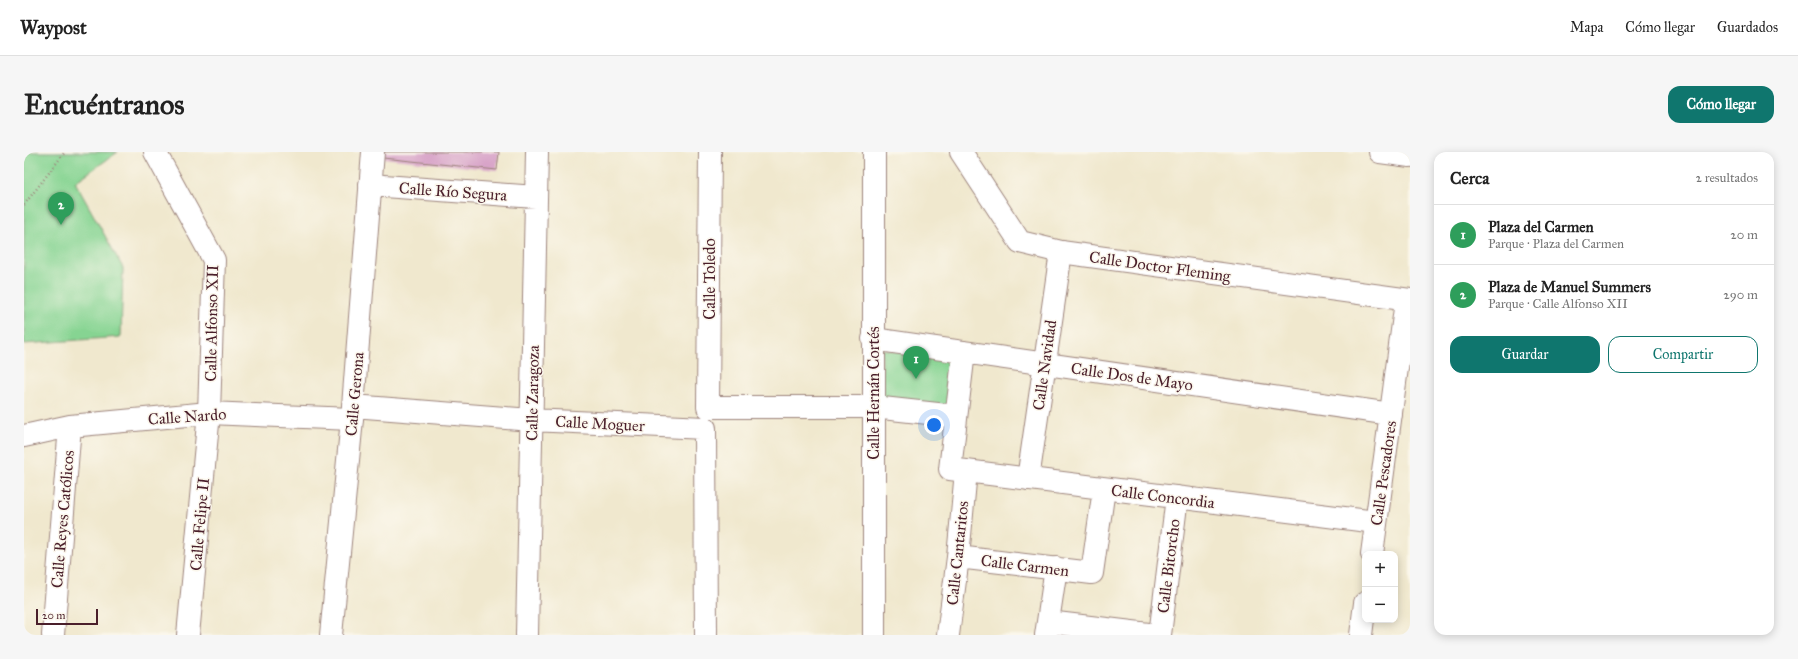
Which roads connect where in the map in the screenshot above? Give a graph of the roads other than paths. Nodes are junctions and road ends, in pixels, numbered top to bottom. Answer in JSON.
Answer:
{"nodes":[{"id":1,"x":155,"y":152,"type":"edge"},
{"id":2,"x":373,"y":152,"type":"edge"},
{"id":3,"x":538,"y":152,"type":"edge"},
{"id":4,"x":710,"y":152,"type":"edge"},
{"id":5,"x":874,"y":152,"type":"edge"},
{"id":6,"x":961,"y":152,"type":"edge"},
{"id":7,"x":1380,"y":152,"type":"edge"},
{"id":8,"x":1410,"y":156,"type":"edge"},
{"id":9,"x":370,"y":185,"type":"junction"},
{"id":10,"x":536,"y":197,"type":"junction"},
{"id":11,"x":1060,"y":252,"type":"junction"},
{"id":12,"x":1408,"y":300,"type":"edge"},
{"id":13,"x":873,"y":339,"type":"junction"},
{"id":14,"x":964,"y":352,"type":"junction"},
{"id":15,"x":1044,"y":364,"type":"junction"},
{"id":16,"x":873,"y":407,"type":"junction"},
{"id":17,"x":209,"y":412,"type":"junction"},
{"id":18,"x":352,"y":412,"type":"junction"},
{"id":19,"x":1391,"y":414,"type":"junction"},
{"id":20,"x":956,"y":416,"type":"junction"},
{"id":21,"x":531,"y":420,"type":"junction"},
{"id":22,"x":70,"y":426,"type":"junction"},
{"id":23,"x":24,"y":436,"type":"edge"},
{"id":24,"x":958,"y":470,"type":"junction"},
{"id":25,"x":1028,"y":479,"type":"junction"},
{"id":26,"x":1104,"y":489,"type":"junction"},
{"id":27,"x":1177,"y":498,"type":"junction"},
{"id":28,"x":1376,"y":522,"type":"junction"},
{"id":29,"x":1372,"y":551,"type":"edge"},
{"id":30,"x":958,"y":557,"type":"junction"},
{"id":31,"x":1056,"y":568,"type":"junction"},
{"id":32,"x":1362,"y":623,"type":"edge"},
{"id":33,"x":1047,"y":629,"type":"edge"},
{"id":34,"x":53,"y":635,"type":"edge"},
{"id":35,"x":188,"y":635,"type":"edge"},
{"id":36,"x":331,"y":635,"type":"edge"},
{"id":37,"x":527,"y":635,"type":"edge"},
{"id":38,"x":706,"y":635,"type":"edge"},
{"id":39,"x":874,"y":635,"type":"edge"},
{"id":40,"x":948,"y":635,"type":"edge"},
{"id":41,"x":1158,"y":635,"type":"edge"},
{"id":42,"x":1361,"y":635,"type":"edge"}],
"edges":[{"from":1,"to":17,"type":"street","name":"Calle Alfonso XII"},
{"from":2,"to":9,"type":"street","name":"Calle Gerona"},
{"from":3,"to":10,"type":"street","name":"Calle Zaragoza"},
{"from":4,"to":16,"type":"street","name":"Calle Toledo"},
{"from":5,"to":13,"type":"street","name":"Calle Hernán Cortés"},
{"from":6,"to":11,"type":"street","name":"Calle Doctor Fleming"},
{"from":7,"to":8,"type":"street"},
{"from":9,"to":10,"type":"street","name":"Calle Río Segura"},
{"from":9,"to":18,"type":"street","name":"Calle Gerona"},
{"from":10,"to":21,"type":"street","name":"Calle Zaragoza"},
{"from":11,"to":12,"type":"street","name":"Calle Doctor Fleming"},
{"from":11,"to":15,"type":"street","name":"Calle Navidad"},
{"from":12,"to":19,"type":"street","name":"Calle Pescadores"},
{"from":13,"to":14,"type":"street","name":"Calle Dos de Mayo"},
{"from":13,"to":16,"type":"street","name":"Calle Hernán Cortés"},
{"from":14,"to":15,"type":"street","name":"Calle Dos de Mayo"},
{"from":14,"to":20,"type":"street","name":"Calle Cantaritos"},
{"from":15,"to":19,"type":"street","name":"Calle Dos de Mayo"},
{"from":15,"to":25,"type":"street","name":"Calle Navidad"},
{"from":16,"to":20,"type":"street"},
{"from":16,"to":39,"type":"street","name":"Calle Hernán Cortés"},
{"from":17,"to":18,"type":"street","name":"Calle Nardo"},
{"from":17,"to":22,"type":"street","name":"Calle Nardo"},
{"from":17,"to":35,"type":"street","name":"Calle Felipe II"},
{"from":18,"to":21,"type":"street","name":"Calle Moguer"},
{"from":18,"to":36,"type":"street","name":"Calle Gerona"},
{"from":19,"to":28,"type":"street","name":"Calle Pescadores"},
{"from":20,"to":24,"type":"street","name":"Calle Cantaritos"},
{"from":21,"to":37,"type":"street","name":"Calle Zaragoza"},
{"from":21,"to":38,"type":"street","name":"Calle Moguer"},
{"from":22,"to":23,"type":"street","name":"Calle Nardo"},
{"from":22,"to":34,"type":"street","name":"Calle Reyes Católicos"},
{"from":24,"to":25,"type":"street","name":"Calle Concordia"},
{"from":24,"to":30,"type":"street","name":"Calle Cantaritos"},
{"from":25,"to":26,"type":"street","name":"Calle Concordia"},
{"from":26,"to":27,"type":"street","name":"Calle Concordia"},
{"from":26,"to":31,"type":"street","name":"Calle Carmen"},
{"from":27,"to":28,"type":"street","name":"Calle Concordia"},
{"from":27,"to":41,"type":"street","name":"Calle Bitorcho"},
{"from":28,"to":29,"type":"street","name":"Calle Pescadores"},
{"from":30,"to":31,"type":"street","name":"Calle Carmen"},
{"from":30,"to":40,"type":"street","name":"Calle Cantaritos"},
{"from":31,"to":33,"type":"street"},
{"from":32,"to":42,"type":"street"},
{"from":33,"to":41,"type":"street"}]}
